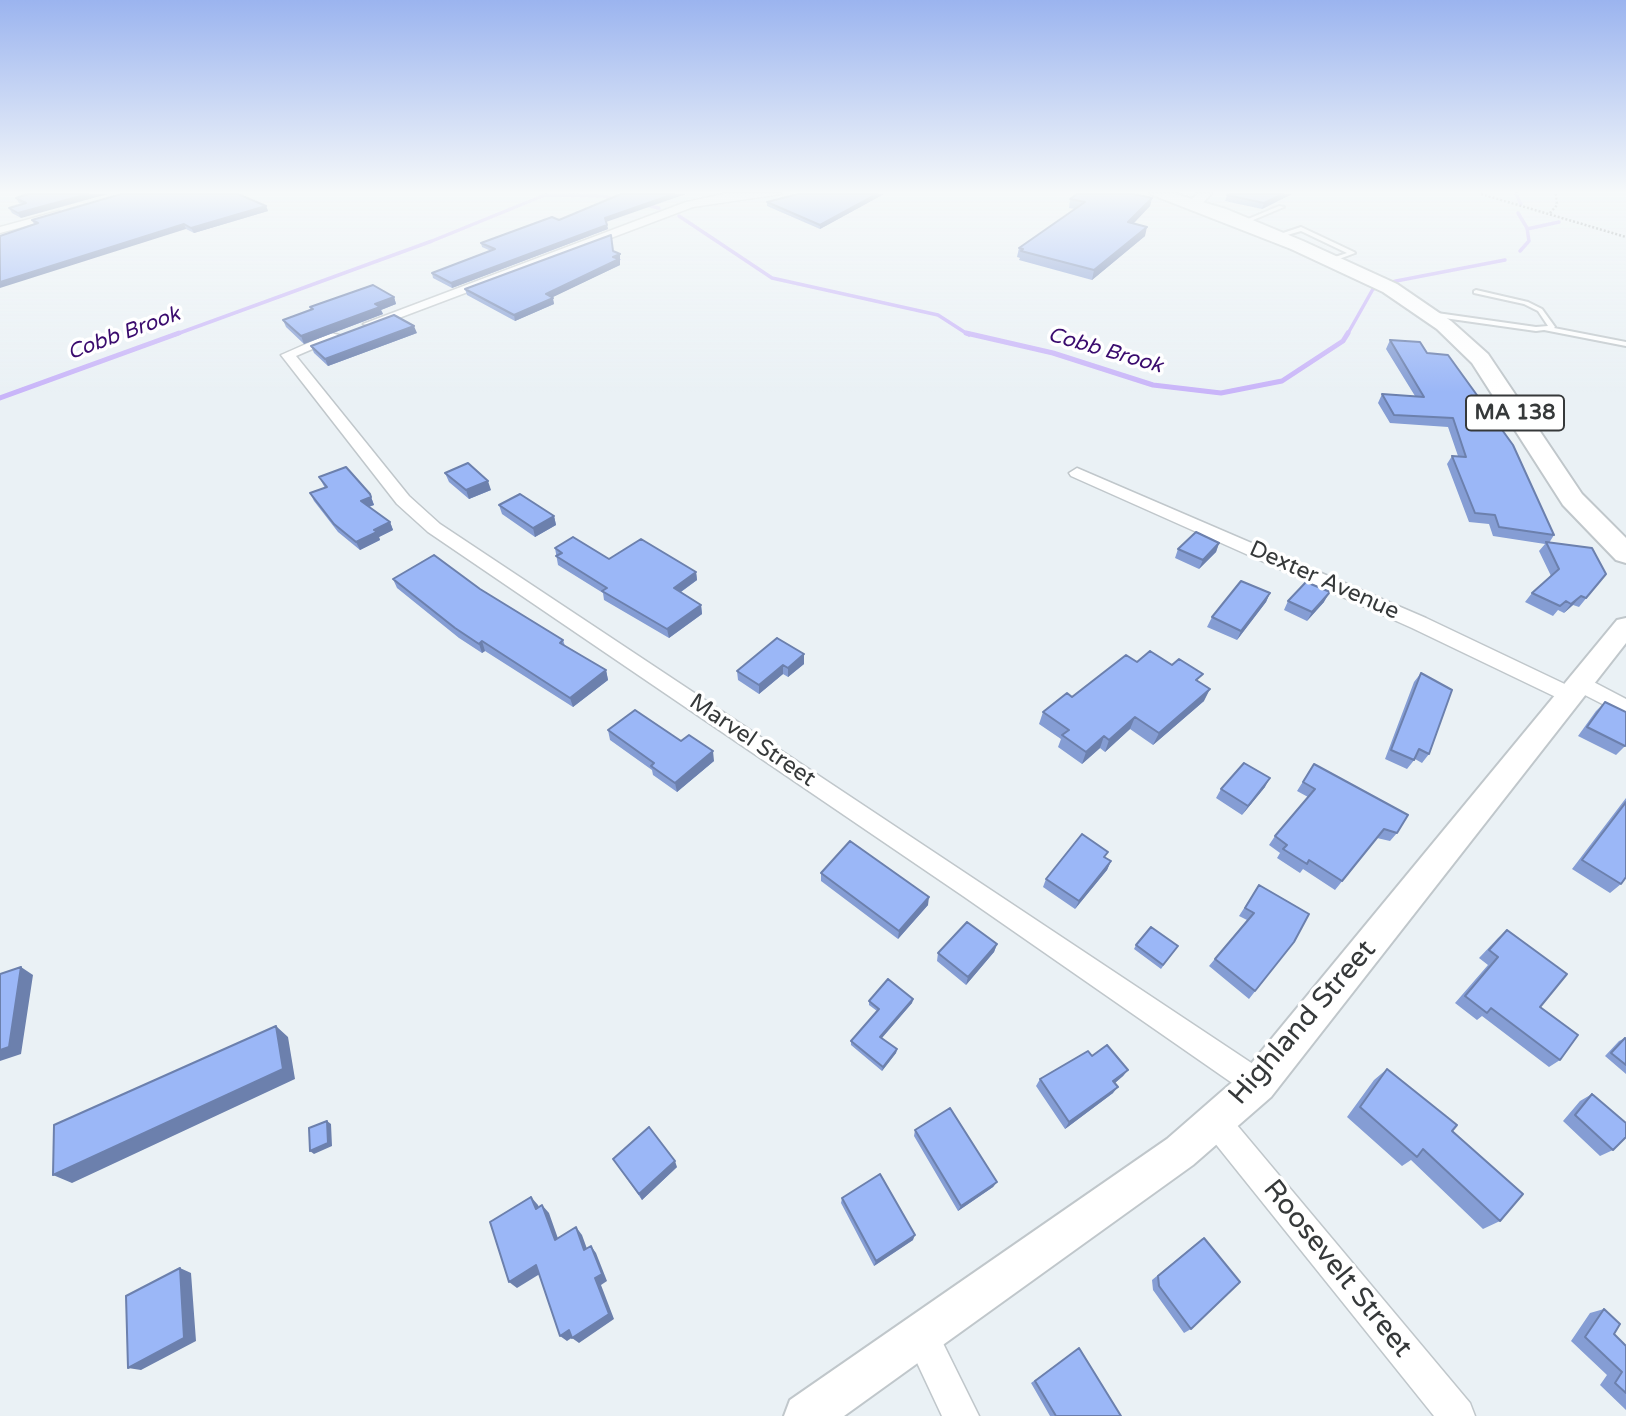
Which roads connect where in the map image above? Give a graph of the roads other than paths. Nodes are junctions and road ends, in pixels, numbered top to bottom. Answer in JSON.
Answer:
{"nodes":[{"id":1,"x":541,"y":260,"type":"edge"},
{"id":2,"x":1331,"y":260,"type":"edge"},
{"id":3,"x":1476,"y":292,"type":"dead end"},
{"id":4,"x":1430,"y":314,"type":"junction"},
{"id":5,"x":1547,"y":329,"type":"junction"},
{"id":6,"x":1624,"y":342,"type":"edge"},
{"id":7,"x":1077,"y":473,"type":"dead end"},
{"id":8,"x":1626,"y":554,"type":"edge"},
{"id":9,"x":1626,"y":626,"type":"edge"},
{"id":10,"x":1574,"y":689,"type":"junction"},
{"id":11,"x":1626,"y":708,"type":"edge"},
{"id":12,"x":1258,"y":1084,"type":"junction"},
{"id":13,"x":1216,"y":1122,"type":"junction"},
{"id":14,"x":921,"y":1335,"type":"junction"},
{"id":15,"x":806,"y":1416,"type":"edge"},
{"id":16,"x":961,"y":1416,"type":"edge"},
{"id":17,"x":1457,"y":1416,"type":"edge"}],
"edges":[{"from":1,"to":12,"type":"street","name":"Marvel Street"},
{"from":2,"to":4,"type":"main road","number":"MA 138"},
{"from":3,"to":5,"type":"lane"},
{"from":4,"to":5,"type":"lane"},
{"from":4,"to":8,"type":"main road","number":"MA 138"},
{"from":5,"to":6,"type":"lane"},
{"from":7,"to":10,"type":"street","name":"Dexter Avenue"},
{"from":9,"to":10,"type":"street","name":"Highland Street"},
{"from":10,"to":11,"type":"street","name":"Dexter Avenue"},
{"from":10,"to":12,"type":"street","name":"Highland Street"},
{"from":12,"to":13,"type":"street","name":"Highland Street"},
{"from":13,"to":14,"type":"street","name":"Highland Street"},
{"from":13,"to":17,"type":"street","name":"Roosevelt Street"},
{"from":14,"to":15,"type":"street","name":"Highland Street"},
{"from":14,"to":16,"type":"street"}]}
